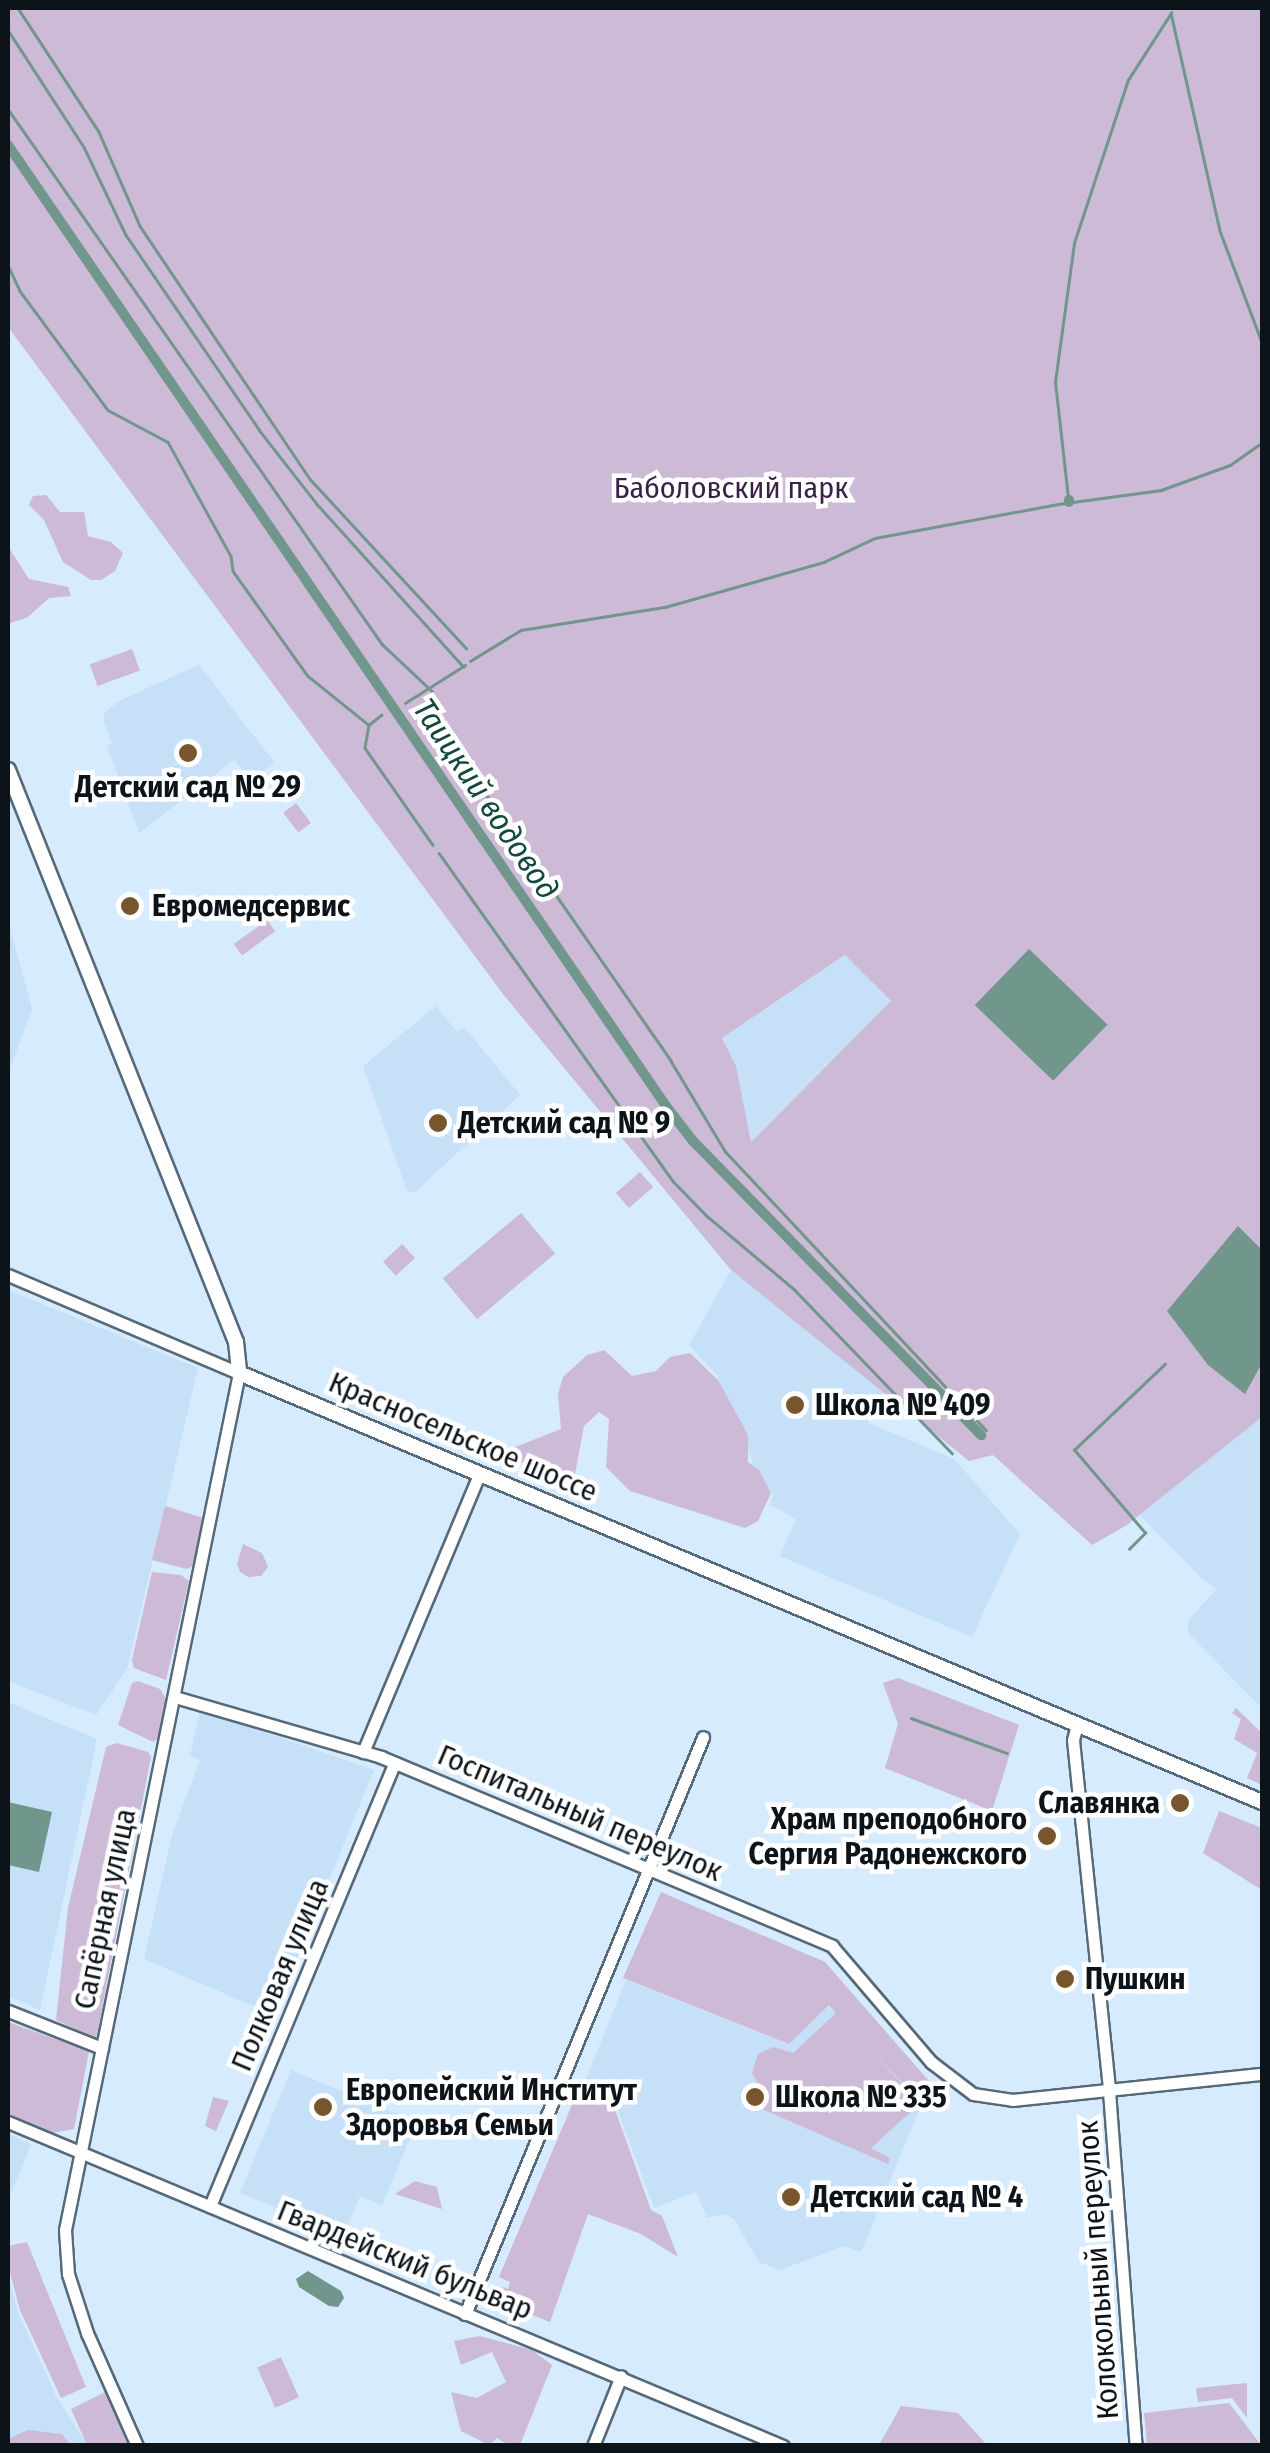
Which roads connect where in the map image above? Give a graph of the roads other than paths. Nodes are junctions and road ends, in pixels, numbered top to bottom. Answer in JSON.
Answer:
{"nodes":[{"id":1,"x":8,"y":770,"type":"edge"},
{"id":2,"x":8,"y":1275,"type":"edge"},
{"id":3,"x":240,"y":1373,"type":"junction"},
{"id":4,"x":479,"y":1474,"type":"junction"},
{"id":5,"x":175,"y":1696,"type":"junction"},
{"id":6,"x":1078,"y":1724,"type":"junction"},
{"id":7,"x":703,"y":1737,"type":"dead end"},
{"id":8,"x":363,"y":1752,"type":"junction"},
{"id":9,"x":394,"y":1763,"type":"junction"},
{"id":10,"x":1262,"y":1802,"type":"edge"},
{"id":11,"x":651,"y":1869,"type":"junction"},
{"id":12,"x":8,"y":2010,"type":"edge"},
{"id":13,"x":102,"y":2048,"type":"junction"},
{"id":14,"x":1262,"y":2074,"type":"edge"},
{"id":15,"x":1108,"y":2091,"type":"junction"},
{"id":16,"x":8,"y":2122,"type":"edge"},
{"id":17,"x":80,"y":2152,"type":"junction"},
{"id":18,"x":210,"y":2206,"type":"junction"},
{"id":19,"x":465,"y":2314,"type":"junction"},
{"id":20,"x":621,"y":2376,"type":"junction"},
{"id":21,"x":138,"y":2446,"type":"edge"},
{"id":22,"x":592,"y":2446,"type":"edge"},
{"id":23,"x":782,"y":2446,"type":"edge"},
{"id":24,"x":1136,"y":2446,"type":"edge"}],
"edges":[{"from":1,"to":3,"type":"main road"},
{"from":2,"to":3,"type":"street"},
{"from":3,"to":4,"type":"main road","name":"Красносельское шоссе"},
{"from":3,"to":5,"type":"street","name":"Сапёрная улица"},
{"from":4,"to":6,"type":"main road","name":"Красносельское шоссе"},
{"from":4,"to":8,"type":"street"},
{"from":5,"to":8,"type":"street","name":"Госпитальный переулок"},
{"from":5,"to":13,"type":"street","name":"Сапёрная улица"},
{"from":6,"to":10,"type":"main road","name":"Красносельское шоссе"},
{"from":6,"to":15,"type":"street","name":"Колокольный переулок"},
{"from":7,"to":11,"type":"street"},
{"from":8,"to":9,"type":"street","name":"Госпитальный переулок"},
{"from":9,"to":11,"type":"street","name":"Госпитальный переулок"},
{"from":9,"to":18,"type":"street","name":"Полковая улица"},
{"from":11,"to":15,"type":"street","name":"Госпитальный переулок"},
{"from":11,"to":19,"type":"street"},
{"from":12,"to":13,"type":"street"},
{"from":13,"to":17,"type":"street","name":"Сапёрная улица"},
{"from":14,"to":15,"type":"street","name":"Госпитальный переулок"},
{"from":15,"to":24,"type":"street","name":"Колокольный переулок"},
{"from":16,"to":17,"type":"street","name":"Гвардейский бульвар"},
{"from":17,"to":18,"type":"street","name":"Гвардейский бульвар"},
{"from":17,"to":21,"type":"street","name":"Сапёрная улица"},
{"from":18,"to":19,"type":"street","name":"Гвардейский бульвар"},
{"from":19,"to":20,"type":"street","name":"Гвардейский бульвар"},
{"from":20,"to":22,"type":"street"},
{"from":20,"to":23,"type":"street","name":"Гвардейский бульвар"}]}
